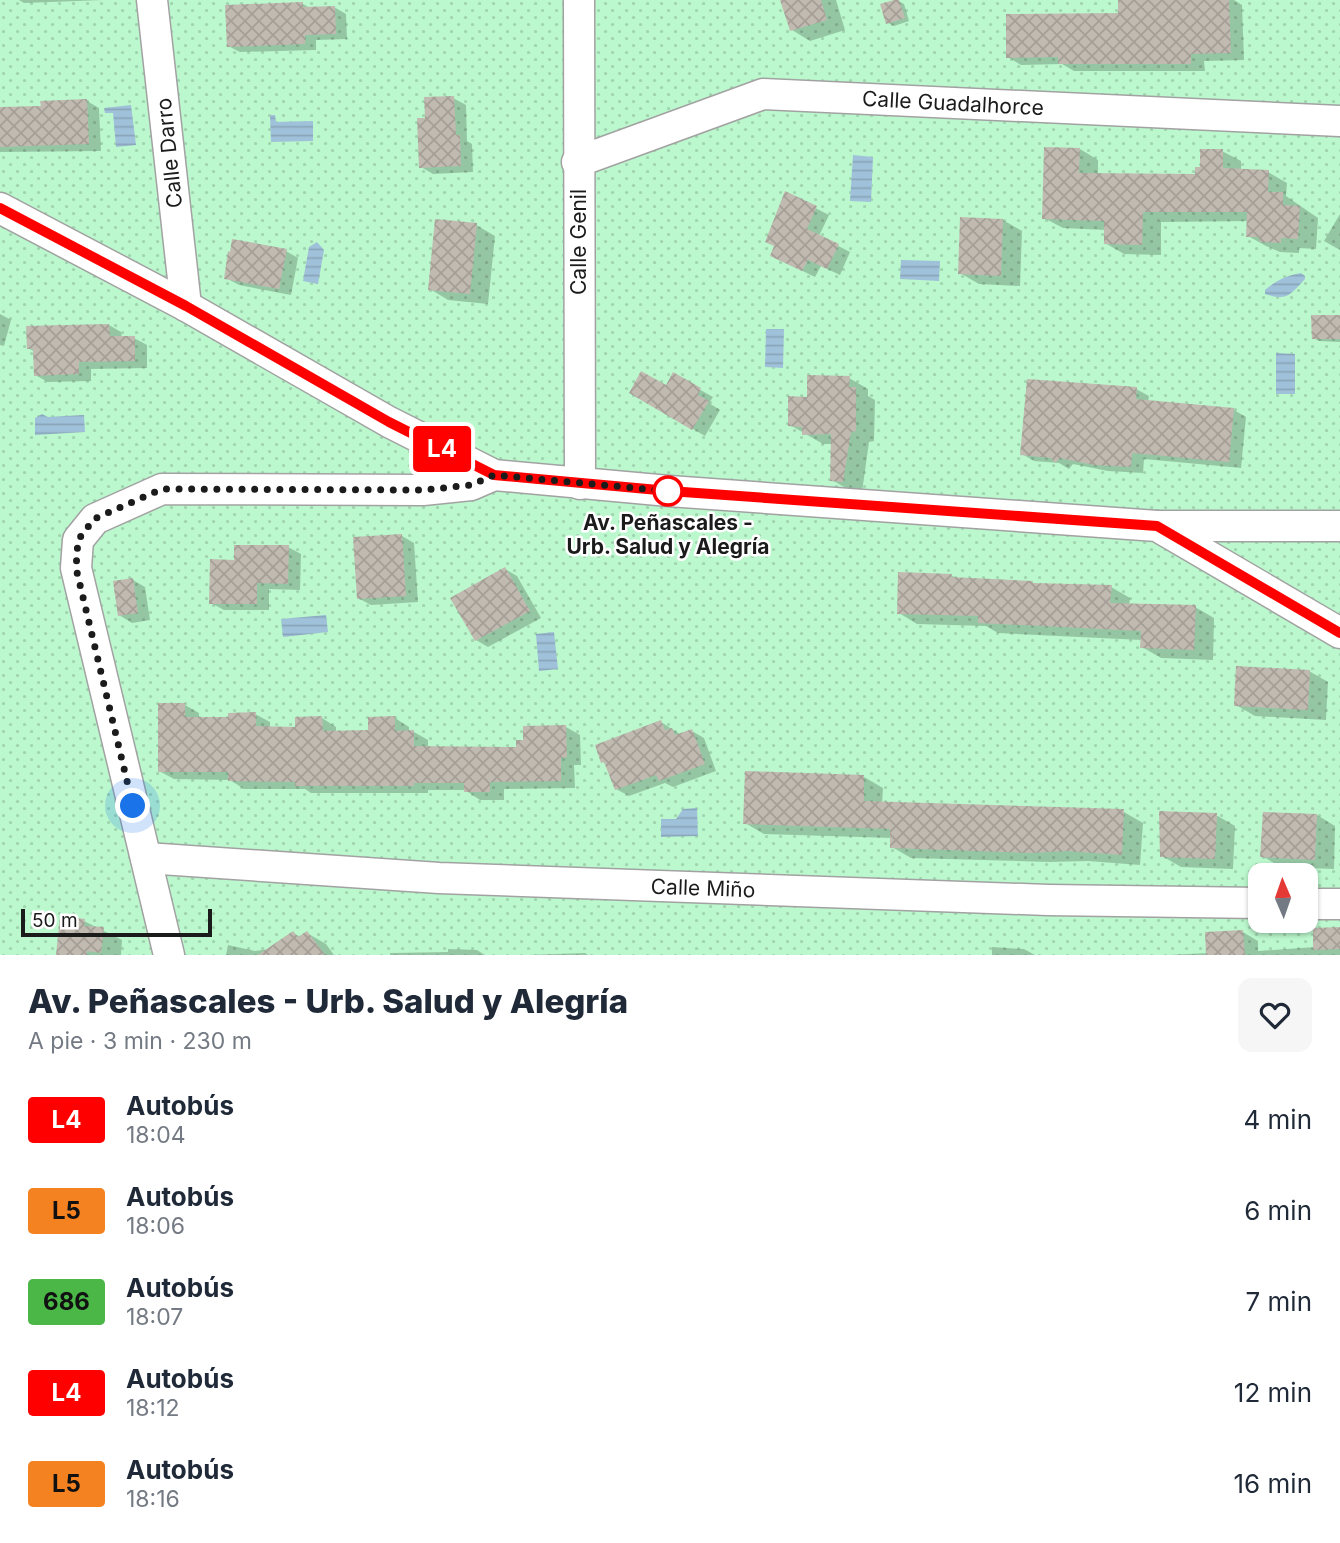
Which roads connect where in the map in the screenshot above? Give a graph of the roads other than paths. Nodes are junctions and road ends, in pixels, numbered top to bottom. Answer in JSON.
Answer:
{"nodes":[{"id":1,"x":152,"y":0,"type":"edge"},
{"id":2,"x":579,"y":0,"type":"edge"},
{"id":3,"x":1340,"y":121,"type":"edge"},
{"id":4,"x":578,"y":162,"type":"junction"},
{"id":5,"x":0,"y":208,"type":"edge"},
{"id":6,"x":186,"y":306,"type":"junction"},
{"id":7,"x":494,"y":475,"type":"junction"},
{"id":8,"x":580,"y":484,"type":"junction"},
{"id":9,"x":1157,"y":526,"type":"junction"},
{"id":10,"x":1340,"y":526,"type":"edge"},
{"id":11,"x":1340,"y":633,"type":"edge"},
{"id":12,"x":146,"y":858,"type":"junction"},
{"id":13,"x":1248,"y":903,"type":"edge"},
{"id":14,"x":1318,"y":904,"type":"edge"},
{"id":15,"x":1340,"y":904,"type":"edge"},
{"id":16,"x":169,"y":955,"type":"edge"}],
"edges":[{"from":1,"to":6,"type":"street","name":"Calle Darro"},
{"from":2,"to":4,"type":"street","name":"Calle Genil"},
{"from":3,"to":4,"type":"street","name":"Calle Guadalhorce"},
{"from":4,"to":8,"type":"street","name":"Calle Genil"},
{"from":5,"to":6,"type":"street"},
{"from":6,"to":7,"type":"street"},
{"from":7,"to":8,"type":"street"},
{"from":7,"to":12,"type":"street"},
{"from":8,"to":9,"type":"street"},
{"from":9,"to":10,"type":"street"},
{"from":9,"to":11,"type":"street"},
{"from":12,"to":13,"type":"street","name":"Calle Miño"},
{"from":12,"to":16,"type":"street"},
{"from":14,"to":15,"type":"street"}]}
